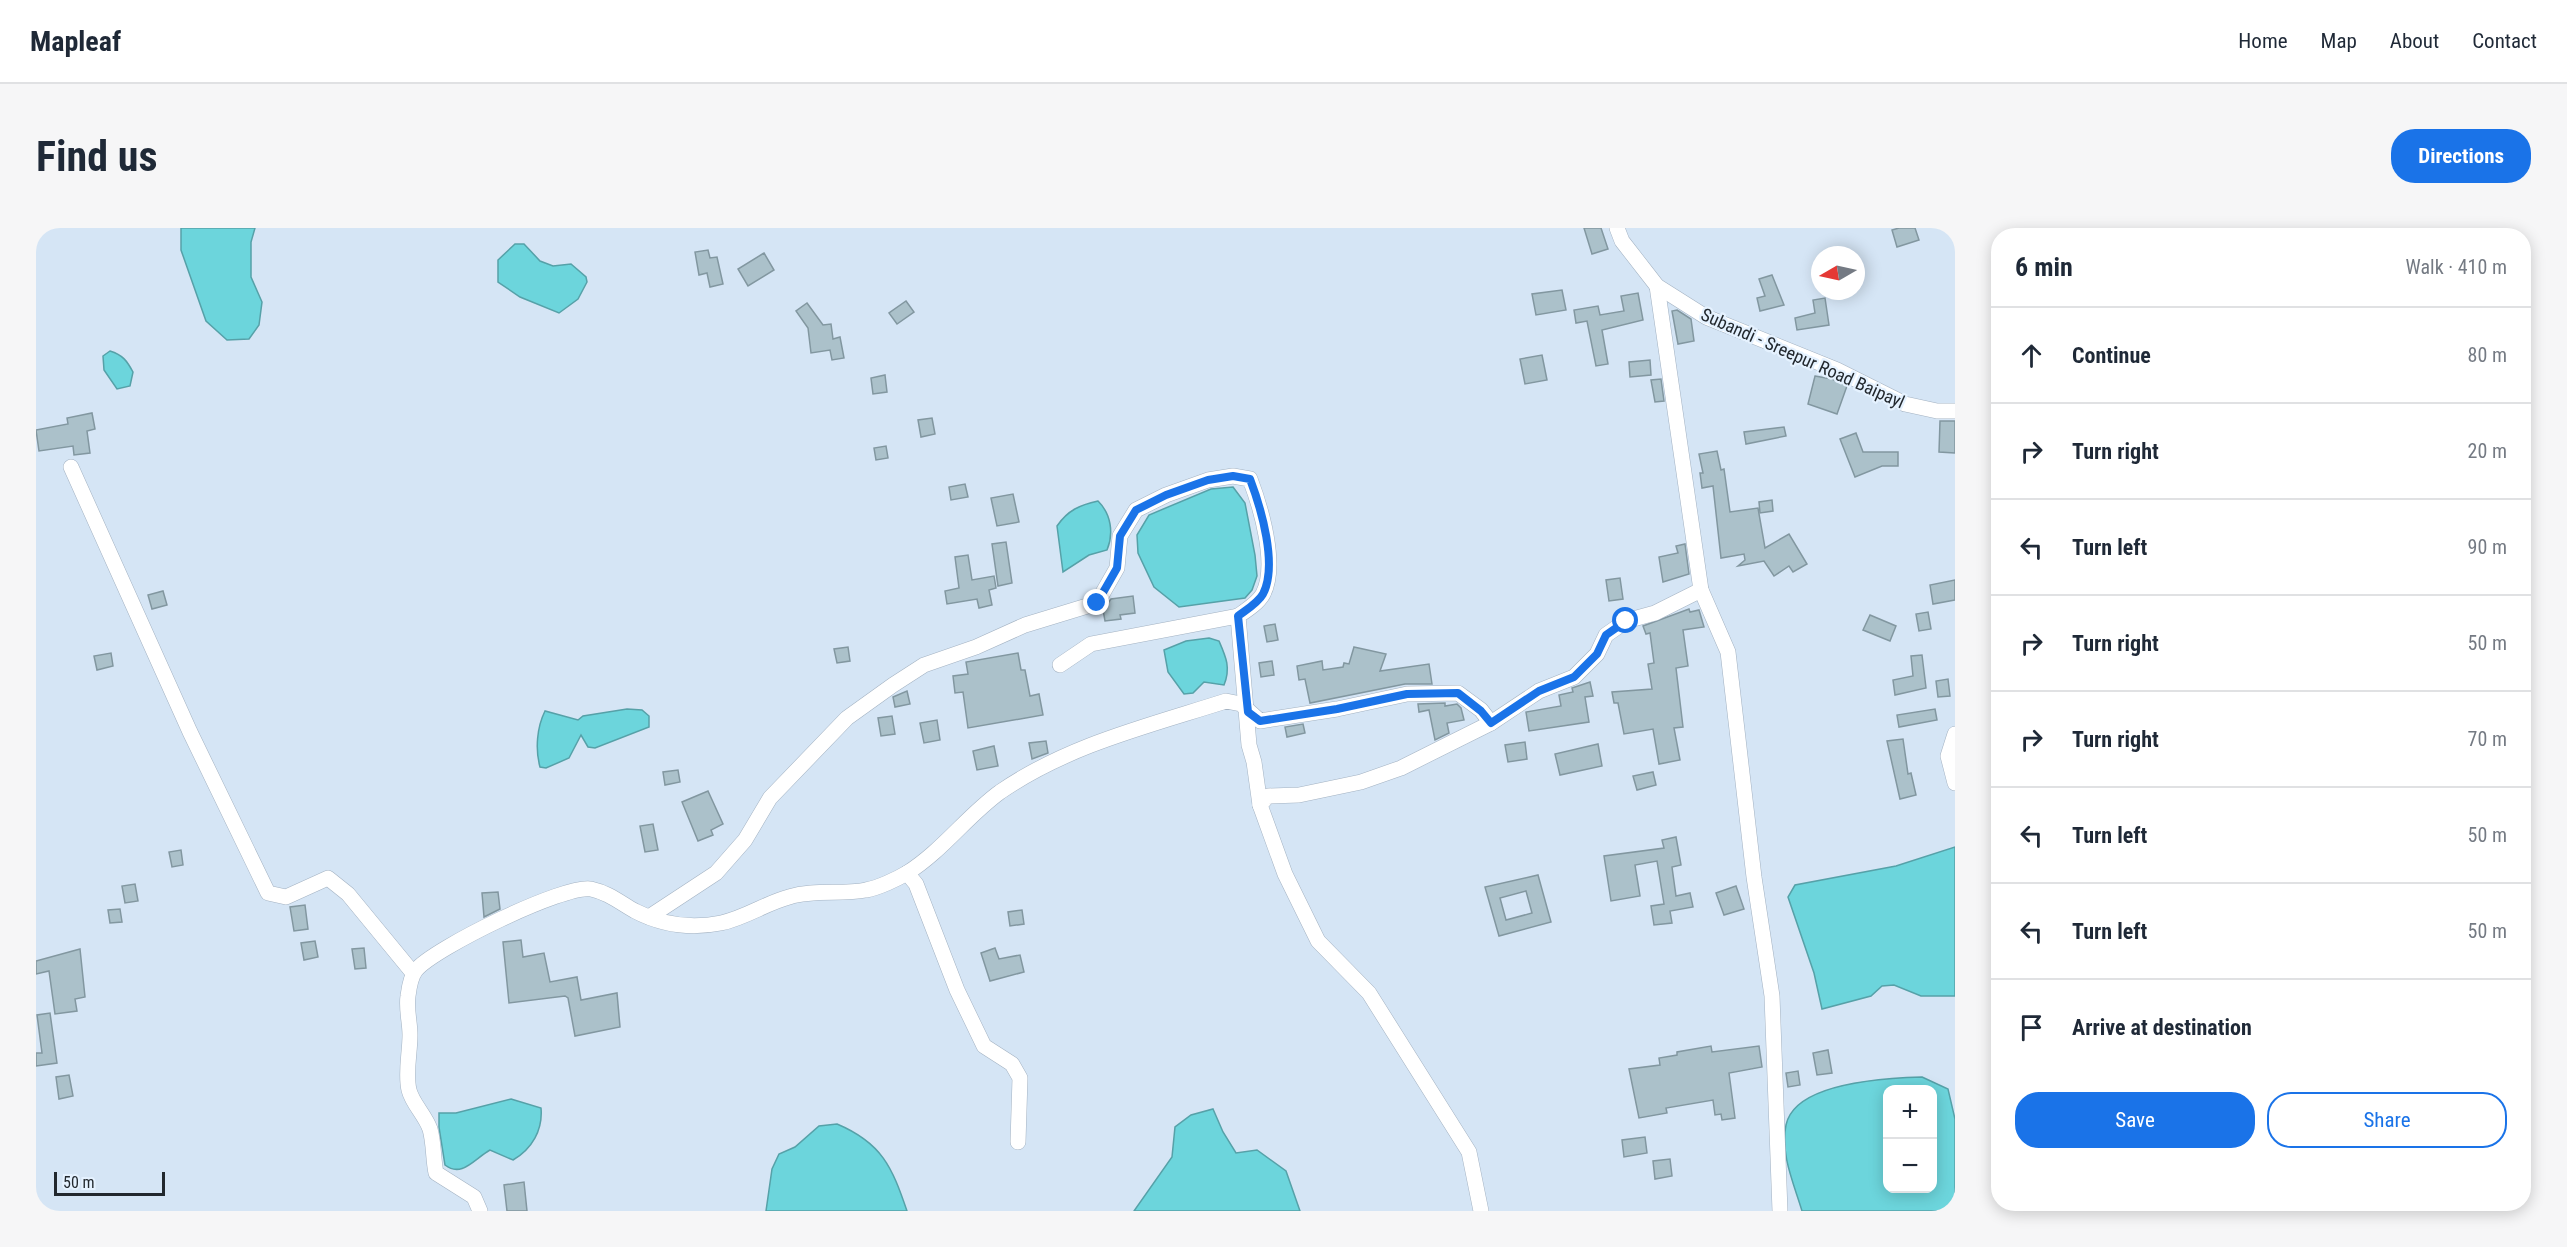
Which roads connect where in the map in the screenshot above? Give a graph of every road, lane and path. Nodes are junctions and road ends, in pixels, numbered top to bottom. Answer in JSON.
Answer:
{"nodes":[{"id":1,"x":1617,"y":228,"type":"edge"},
{"id":2,"x":1657,"y":286,"type":"junction"},
{"id":3,"x":1955,"y":411,"type":"edge"},
{"id":4,"x":71,"y":467,"type":"dead end"},
{"id":5,"x":1701,"y":590,"type":"junction"},
{"id":6,"x":1238,"y":616,"type":"junction"},
{"id":7,"x":1060,"y":665,"type":"dead end"},
{"id":8,"x":1248,"y":712,"type":"junction"},
{"id":9,"x":1491,"y":723,"type":"junction"},
{"id":10,"x":1955,"y":734,"type":"edge"},
{"id":11,"x":1955,"y":783,"type":"edge"},
{"id":12,"x":1260,"y":805,"type":"junction"},
{"id":13,"x":907,"y":873,"type":"junction"},
{"id":14,"x":649,"y":917,"type":"junction"},
{"id":15,"x":413,"y":973,"type":"junction"},
{"id":16,"x":1018,"y":1142,"type":"dead end"},
{"id":17,"x":480,"y":1211,"type":"edge"},
{"id":18,"x":1481,"y":1211,"type":"edge"},
{"id":19,"x":1780,"y":1211,"type":"edge"}],
"edges":[{"from":1,"to":2,"type":"street","name":"Subandi - Sreepur Road Baipayl"},
{"from":2,"to":3,"type":"street","name":"Subandi - Sreepur Road Baipayl"},
{"from":2,"to":5,"type":"street"},
{"from":4,"to":15,"type":"street"},
{"from":5,"to":9,"type":"street"},
{"from":5,"to":19,"type":"street"},
{"from":6,"to":7,"type":"street"},
{"from":6,"to":8,"type":"street"},
{"from":6,"to":14,"type":"street"},
{"from":8,"to":9,"type":"street"},
{"from":8,"to":12,"type":"street"},
{"from":8,"to":13,"type":"street"},
{"from":9,"to":12,"type":"street"},
{"from":10,"to":11,"type":"street"},
{"from":12,"to":18,"type":"street"},
{"from":13,"to":14,"type":"street"},
{"from":13,"to":16,"type":"street"},
{"from":14,"to":15,"type":"street"},
{"from":15,"to":17,"type":"street"}]}
